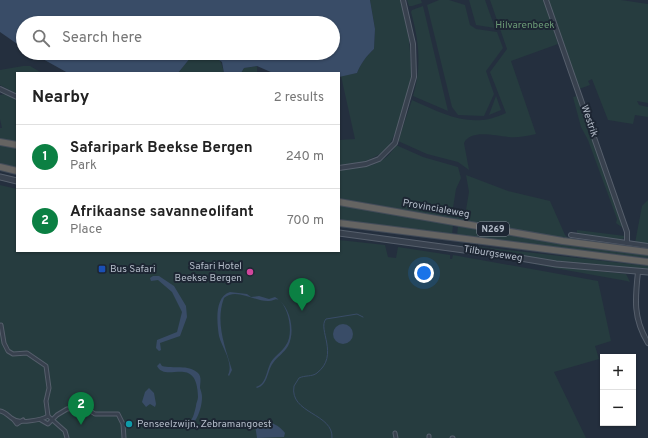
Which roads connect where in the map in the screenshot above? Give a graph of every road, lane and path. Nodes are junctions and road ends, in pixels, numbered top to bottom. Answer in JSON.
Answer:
{"nodes":[{"id":1,"x":404,"y":0,"type":"edge"},
{"id":2,"x":546,"y":0,"type":"edge"},
{"id":3,"x":0,"y":89,"type":"edge"},
{"id":4,"x":16,"y":97,"type":"edge"},
{"id":5,"x":0,"y":142,"type":"edge"},
{"id":6,"x":16,"y":145,"type":"edge"},
{"id":7,"x":0,"y":167,"type":"edge"},
{"id":8,"x":340,"y":168,"type":"edge"},
{"id":9,"x":16,"y":171,"type":"edge"},
{"id":10,"x":0,"y":177,"type":"edge"},
{"id":11,"x":16,"y":181,"type":"edge"},
{"id":12,"x":340,"y":202,"type":"edge"},
{"id":13,"x":340,"y":223,"type":"edge"},
{"id":14,"x":340,"y":233,"type":"edge"},
{"id":15,"x":571,"y":235,"type":"dead end"},
{"id":16,"x":627,"y":243,"type":"junction"},
{"id":17,"x":648,"y":246,"type":"edge"},
{"id":18,"x":648,"y":252,"type":"edge"},
{"id":19,"x":648,"y":262,"type":"edge"},
{"id":20,"x":638,"y":272,"type":"junction"},
{"id":21,"x":648,"y":272,"type":"edge"},
{"id":22,"x":0,"y":324,"type":"edge"},
{"id":23,"x":648,"y":343,"type":"edge"},
{"id":24,"x":0,"y":410,"type":"edge"},
{"id":25,"x":48,"y":416,"type":"junction"},
{"id":26,"x":41,"y":420,"type":"junction"},
{"id":27,"x":52,"y":420,"type":"junction"},
{"id":28,"x":395,"y":433,"type":"dead end"},
{"id":29,"x":66,"y":438,"type":"edge"},
{"id":30,"x":124,"y":438,"type":"edge"},
{"id":31,"x":396,"y":438,"type":"edge"}],
"edges":[{"from":1,"to":8,"type":"street"},
{"from":2,"to":16,"type":"street","name":"Westrik"},
{"from":3,"to":4,"type":"street"},
{"from":5,"to":6,"type":"highway"},
{"from":7,"to":9,"type":"highway"},
{"from":10,"to":11,"type":"street"},
{"from":12,"to":18,"type":"highway","name":"Provincialeweg","number":"N269"},
{"from":13,"to":19,"type":"highway","number":"N269"},
{"from":14,"to":20,"type":"street","name":"Tilburgseweg"},
{"from":15,"to":16,"type":"street"},
{"from":16,"to":17,"type":"street"},
{"from":20,"to":21,"type":"street","name":"Tilburgseweg"},
{"from":20,"to":23,"type":"street"},
{"from":22,"to":25,"type":"street"},
{"from":24,"to":26,"type":"street"},
{"from":25,"to":26,"type":"street"},
{"from":25,"to":27,"type":"street"},
{"from":26,"to":27,"type":"street"},
{"from":27,"to":29,"type":"street"},
{"from":27,"to":30,"type":"street"},
{"from":28,"to":31,"type":"street"}]}
